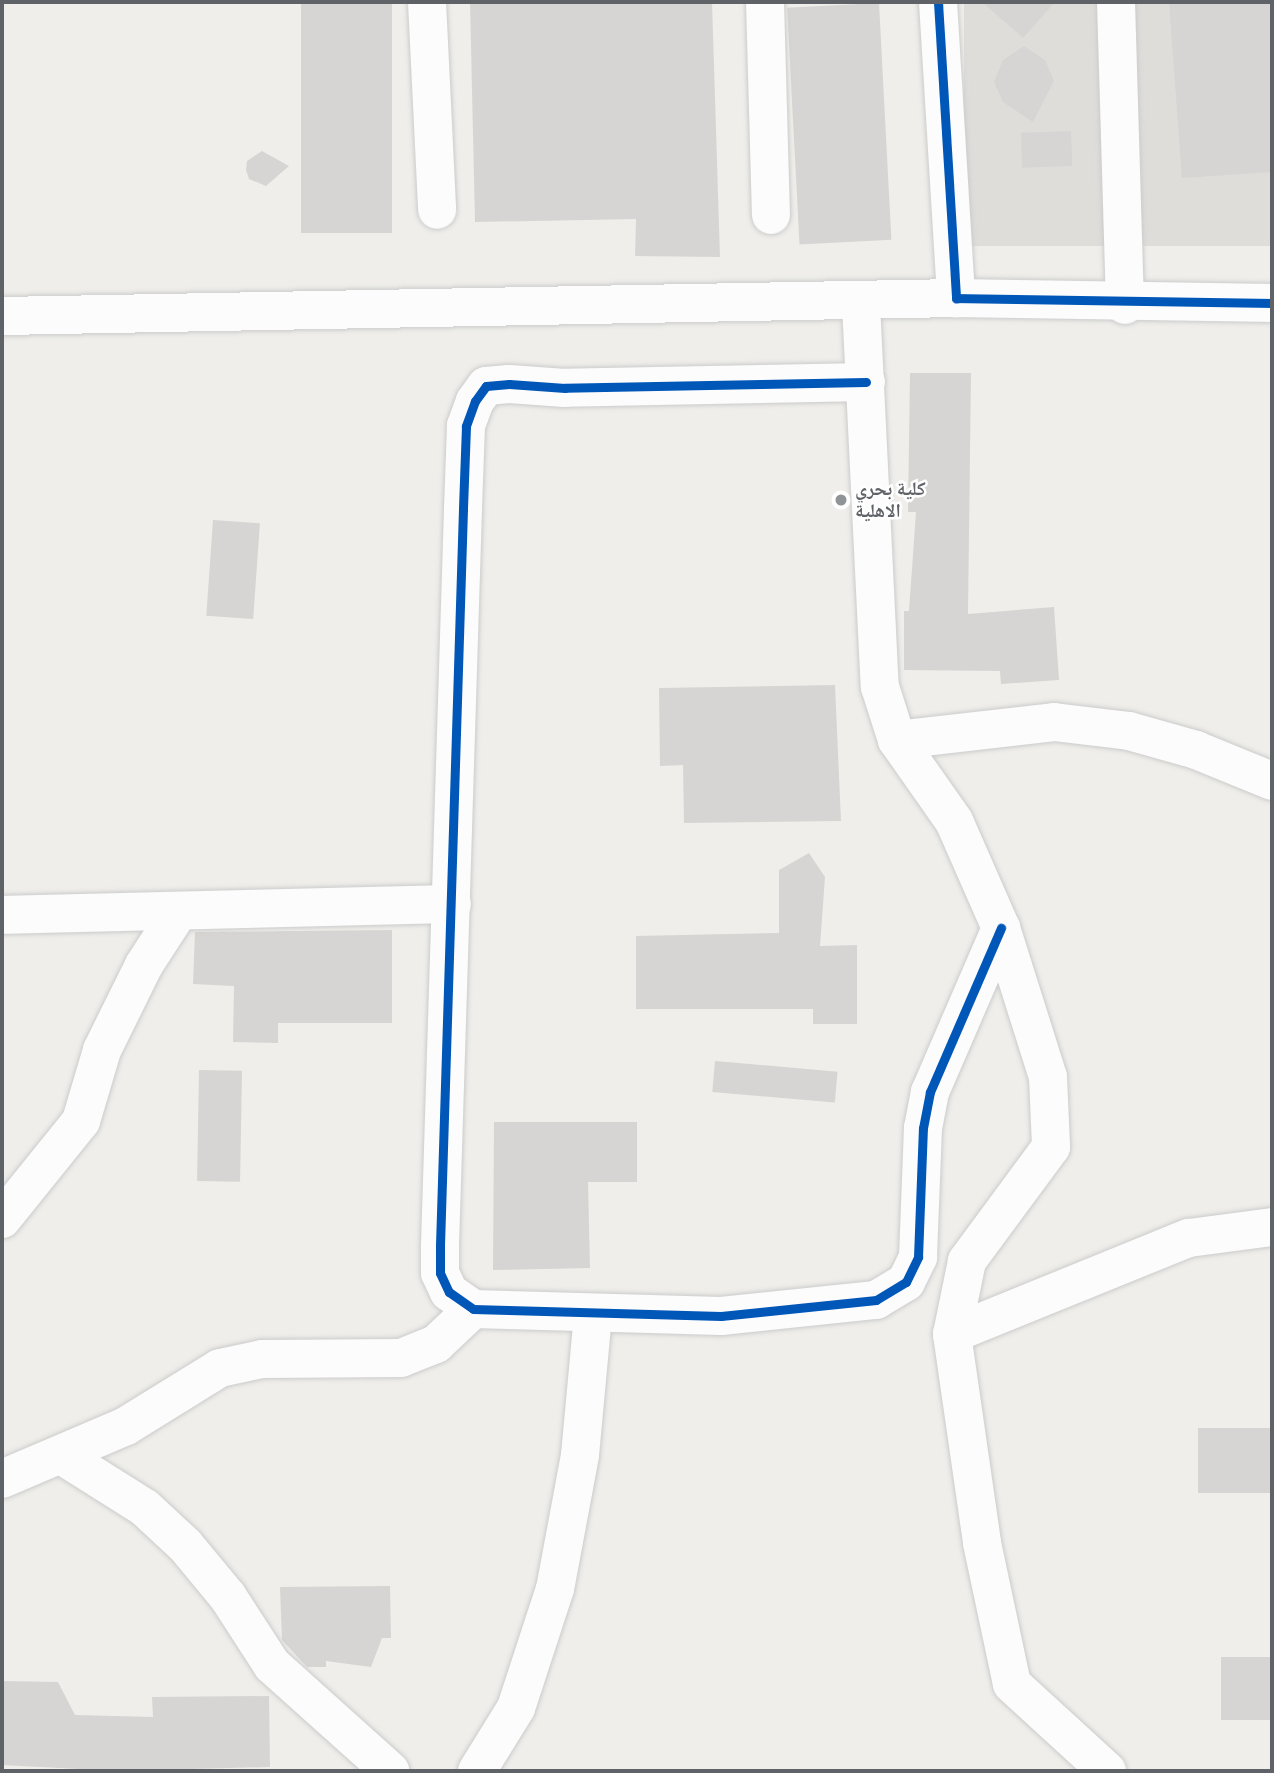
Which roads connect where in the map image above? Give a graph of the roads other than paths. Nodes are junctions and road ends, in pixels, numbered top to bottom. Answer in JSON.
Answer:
{"nodes":[{"id":1,"x":427,"y":2,"type":"edge"},
{"id":2,"x":765,"y":2,"type":"edge"},
{"id":3,"x":938,"y":2,"type":"edge"},
{"id":4,"x":1116,"y":2,"type":"edge"},
{"id":5,"x":437,"y":210,"type":"dead end"},
{"id":6,"x":771,"y":215,"type":"dead end"},
{"id":7,"x":956,"y":298,"type":"junction"},
{"id":8,"x":1272,"y":303,"type":"edge"},
{"id":9,"x":861,"y":304,"type":"junction"},
{"id":10,"x":1125,"y":305,"type":"junction"},
{"id":11,"x":2,"y":316,"type":"edge"},
{"id":12,"x":866,"y":383,"type":"junction"},
{"id":13,"x":897,"y":740,"type":"junction"},
{"id":14,"x":1272,"y":781,"type":"edge"},
{"id":15,"x":452,"y":904,"type":"junction"},
{"id":16,"x":179,"y":911,"type":"junction"},
{"id":17,"x":2,"y":915,"type":"edge"},
{"id":18,"x":1001,"y":929,"type":"junction"},
{"id":19,"x":2,"y":1219,"type":"edge"},
{"id":20,"x":1272,"y":1227,"type":"edge"},
{"id":21,"x":472,"y":1309,"type":"junction"},
{"id":22,"x":593,"y":1314,"type":"junction"},
{"id":23,"x":951,"y":1334,"type":"junction"},
{"id":24,"x":61,"y":1455,"type":"junction"},
{"id":25,"x":2,"y":1479,"type":"edge"},
{"id":26,"x":390,"y":1771,"type":"edge"},
{"id":27,"x":477,"y":1771,"type":"edge"},
{"id":28,"x":1107,"y":1771,"type":"edge"}],
"edges":[{"from":1,"to":5,"type":"street"},
{"from":2,"to":6,"type":"street"},
{"from":3,"to":7,"type":"street"},
{"from":4,"to":10,"type":"street"},
{"from":7,"to":9,"type":"street"},
{"from":7,"to":10,"type":"street"},
{"from":8,"to":10,"type":"street"},
{"from":9,"to":11,"type":"street"},
{"from":9,"to":12,"type":"street"},
{"from":12,"to":13,"type":"street"},
{"from":12,"to":15,"type":"street"},
{"from":13,"to":14,"type":"street"},
{"from":13,"to":18,"type":"street"},
{"from":15,"to":16,"type":"street"},
{"from":15,"to":21,"type":"street"},
{"from":16,"to":17,"type":"street"},
{"from":16,"to":19,"type":"street"},
{"from":18,"to":22,"type":"street"},
{"from":18,"to":23,"type":"street"},
{"from":20,"to":23,"type":"street"},
{"from":21,"to":22,"type":"street"},
{"from":21,"to":24,"type":"street"},
{"from":22,"to":27,"type":"street"},
{"from":23,"to":28,"type":"street"},
{"from":24,"to":25,"type":"street"},
{"from":24,"to":26,"type":"street"}]}
